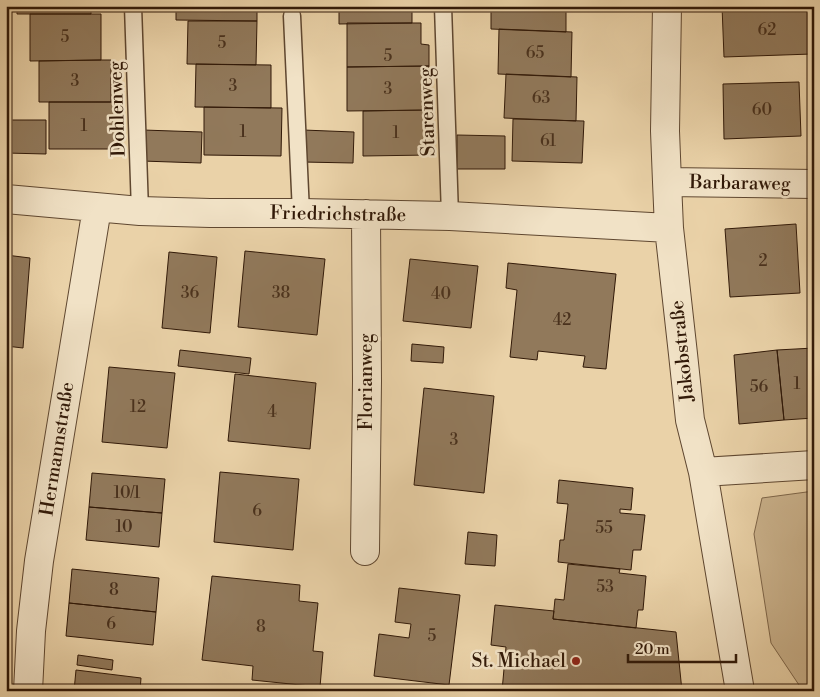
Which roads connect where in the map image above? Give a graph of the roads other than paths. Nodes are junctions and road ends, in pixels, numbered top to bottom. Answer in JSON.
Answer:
{"nodes":[{"id":1,"x":133,"y":6,"type":"edge"},
{"id":2,"x":443,"y":6,"type":"edge"},
{"id":3,"x":667,"y":6,"type":"edge"},
{"id":4,"x":292,"y":16,"type":"dead end"},
{"id":5,"x":667,"y":182,"type":"junction"},
{"id":6,"x":814,"y":184,"type":"edge"},
{"id":7,"x":6,"y":199,"type":"edge"},
{"id":8,"x":97,"y":208,"type":"junction"},
{"id":9,"x":140,"y":211,"type":"junction"},
{"id":10,"x":301,"y":213,"type":"junction"},
{"id":11,"x":366,"y":214,"type":"junction"},
{"id":12,"x":450,"y":216,"type":"junction"},
{"id":13,"x":669,"y":228,"type":"junction"},
{"id":14,"x":814,"y":464,"type":"edge"},
{"id":15,"x":703,"y":472,"type":"junction"},
{"id":16,"x":365,"y":551,"type":"dead end"},
{"id":17,"x":28,"y":691,"type":"edge"},
{"id":18,"x":740,"y":691,"type":"edge"}],
"edges":[{"from":1,"to":9,"type":"lane","name":"Dohlenweg"},
{"from":2,"to":12,"type":"lane","name":"Starenweg"},
{"from":3,"to":5,"type":"street","name":"Jakobstraße"},
{"from":4,"to":10,"type":"lane"},
{"from":5,"to":6,"type":"street","name":"Barbaraweg"},
{"from":5,"to":13,"type":"street","name":"Jakobstraße"},
{"from":7,"to":8,"type":"street","name":"Friedrichstraße"},
{"from":8,"to":9,"type":"street","name":"Friedrichstraße"},
{"from":8,"to":17,"type":"street","name":"Hermannstraße"},
{"from":9,"to":10,"type":"street","name":"Friedrichstraße"},
{"from":10,"to":11,"type":"street","name":"Friedrichstraße"},
{"from":11,"to":12,"type":"street","name":"Friedrichstraße"},
{"from":11,"to":16,"type":"street","name":"Florianweg"},
{"from":12,"to":13,"type":"street","name":"Friedrichstraße"},
{"from":13,"to":15,"type":"street","name":"Jakobstraße"},
{"from":14,"to":15,"type":"street"},
{"from":15,"to":18,"type":"street","name":"Jakobstraße"}]}
